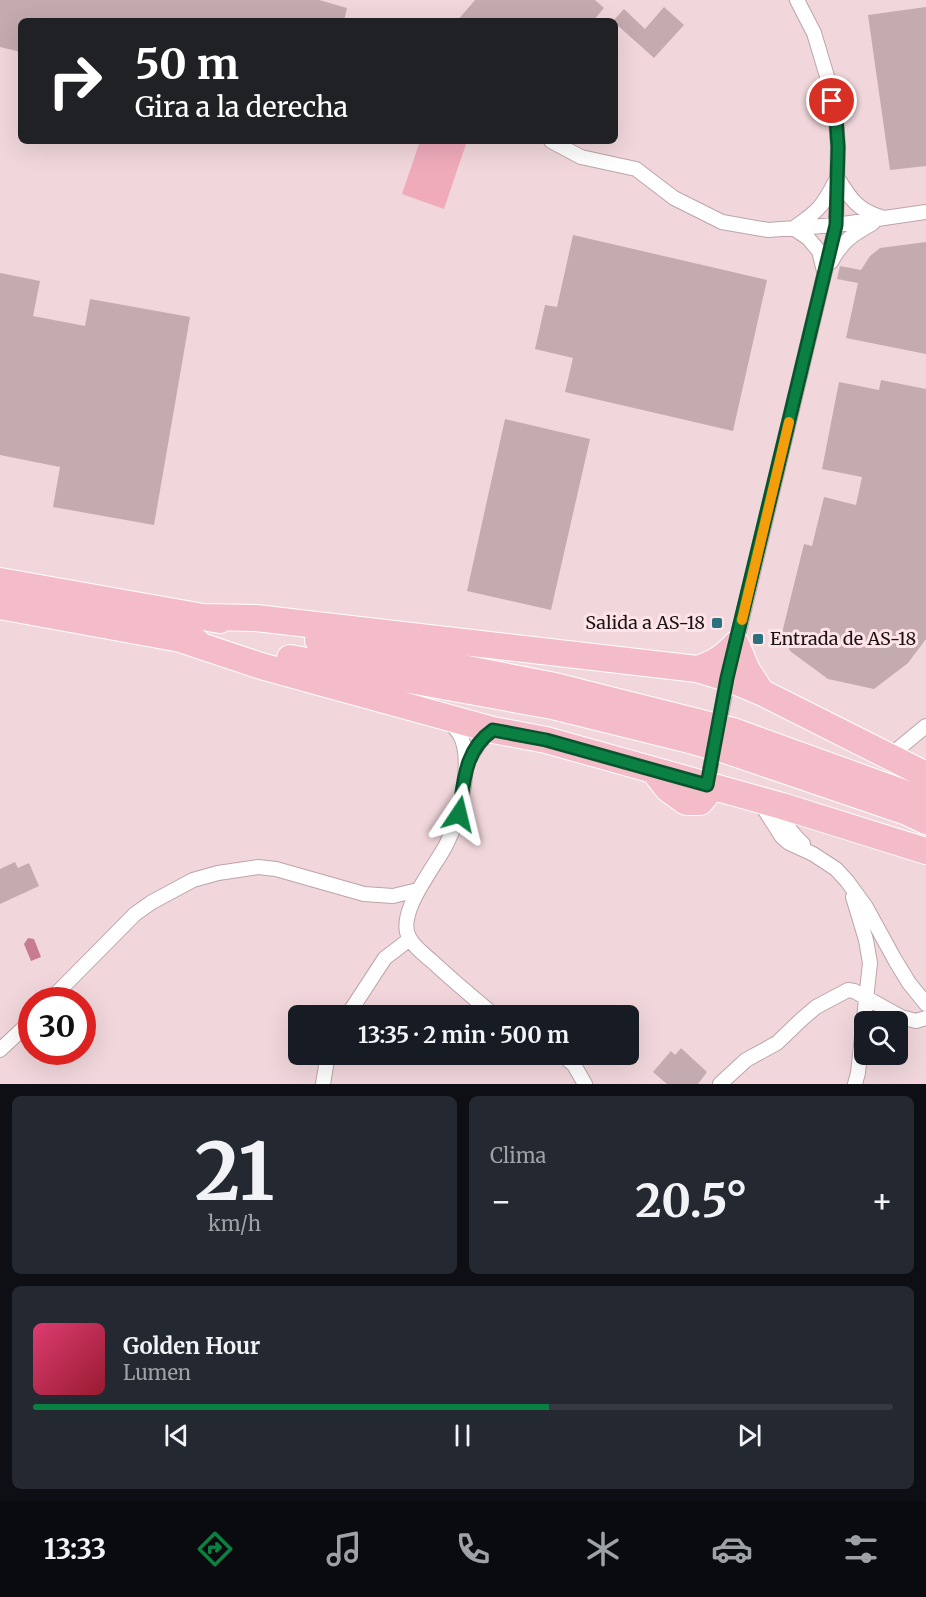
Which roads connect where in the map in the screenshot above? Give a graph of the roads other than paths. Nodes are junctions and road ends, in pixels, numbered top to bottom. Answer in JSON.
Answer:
{"nodes":[{"id":1,"x":797,"y":0,"type":"edge"},
{"id":2,"x":557,"y":144,"type":"edge"},
{"id":3,"x":837,"y":177,"type":"junction"},
{"id":4,"x":926,"y":212,"type":"edge"},
{"id":5,"x":883,"y":218,"type":"junction"},
{"id":6,"x":836,"y":225,"type":"junction"},
{"id":7,"x":793,"y":228,"type":"junction"},
{"id":8,"x":824,"y":273,"type":"junction"},
{"id":9,"x":0,"y":581,"type":"edge"},
{"id":10,"x":0,"y":606,"type":"edge"},
{"id":11,"x":203,"y":617,"type":"junction"},
{"id":12,"x":183,"y":640,"type":"junction"},
{"id":13,"x":736,"y":644,"type":"junction"},
{"id":14,"x":697,"y":669,"type":"junction"},
{"id":15,"x":726,"y":685,"type":"junction"},
{"id":16,"x":761,"y":692,"type":"junction"},
{"id":17,"x":475,"y":726,"type":"junction"},
{"id":18,"x":926,"y":726,"type":"edge"},
{"id":19,"x":696,"y":732,"type":"junction"},
{"id":20,"x":730,"y":741,"type":"junction"},
{"id":21,"x":894,"y":758,"type":"junction"},
{"id":22,"x":466,"y":768,"type":"junction"},
{"id":23,"x":926,"y":775,"type":"edge"},
{"id":24,"x":707,"y":785,"type":"junction"},
{"id":25,"x":758,"y":800,"type":"junction"},
{"id":26,"x":926,"y":801,"type":"edge"},
{"id":27,"x":782,"y":806,"type":"junction"},
{"id":28,"x":926,"y":821,"type":"edge"},
{"id":29,"x":926,"y":851,"type":"edge"},
{"id":30,"x":813,"y":854,"type":"junction"},
{"id":31,"x":848,"y":881,"type":"junction"},
{"id":32,"x":418,"y":890,"type":"junction"},
{"id":33,"x":410,"y":939,"type":"junction"},
{"id":34,"x":64,"y":987,"type":"edge"},
{"id":35,"x":866,"y":997,"type":"junction"},
{"id":36,"x":926,"y":1004,"type":"edge"},
{"id":37,"x":354,"y":1005,"type":"edge"},
{"id":38,"x":482,"y":1005,"type":"edge"},
{"id":39,"x":926,"y":1018,"type":"edge"},
{"id":40,"x":18,"y":1033,"type":"edge"},
{"id":41,"x":0,"y":1050,"type":"edge"},
{"id":42,"x":326,"y":1065,"type":"edge"},
{"id":43,"x":574,"y":1065,"type":"edge"},
{"id":44,"x":583,"y":1083,"type":"edge"},
{"id":45,"x":323,"y":1084,"type":"edge"},
{"id":46,"x":720,"y":1084,"type":"edge"},
{"id":47,"x":855,"y":1084,"type":"edge"}],
"edges":[{"from":1,"to":3,"type":"street"},
{"from":2,"to":7,"type":"street"},
{"from":3,"to":5,"type":"street"},
{"from":3,"to":6,"type":"street"},
{"from":3,"to":7,"type":"street"},
{"from":4,"to":5,"type":"street"},
{"from":5,"to":6,"type":"street"},
{"from":5,"to":8,"type":"street"},
{"from":6,"to":7,"type":"street"},
{"from":6,"to":8,"type":"street"},
{"from":7,"to":8,"type":"street"},
{"from":8,"to":13,"type":"street"},
{"from":9,"to":11,"type":"highway"},
{"from":10,"to":12,"type":"highway"},
{"from":11,"to":14,"type":"highway"},
{"from":11,"to":19,"type":"highway"},
{"from":12,"to":17,"type":"highway"},
{"from":12,"to":19,"type":"highway"},
{"from":13,"to":14,"type":"highway"},
{"from":13,"to":15,"type":"street"},
{"from":13,"to":16,"type":"highway"},
{"from":14,"to":15,"type":"highway"},
{"from":15,"to":16,"type":"highway"},
{"from":15,"to":24,"type":"street"},
{"from":16,"to":21,"type":"highway"},
{"from":17,"to":22,"type":"street"},
{"from":17,"to":22,"type":"street"},
{"from":17,"to":24,"type":"highway"},
{"from":18,"to":21,"type":"street"},
{"from":19,"to":20,"type":"highway","bridge":true},
{"from":20,"to":26,"type":"highway"},
{"from":20,"to":28,"type":"highway"},
{"from":21,"to":23,"type":"highway"},
{"from":22,"to":32,"type":"street"},
{"from":24,"to":25,"type":"highway"},
{"from":25,"to":27,"type":"highway"},
{"from":25,"to":30,"type":"street"},
{"from":27,"to":29,"type":"highway"},
{"from":27,"to":30,"type":"street"},
{"from":30,"to":31,"type":"street"},
{"from":31,"to":35,"type":"street"},
{"from":31,"to":36,"type":"street"},
{"from":32,"to":33,"type":"street"},
{"from":32,"to":34,"type":"street"},
{"from":33,"to":37,"type":"street"},
{"from":33,"to":38,"type":"street"},
{"from":35,"to":39,"type":"street"},
{"from":35,"to":46,"type":"street"},
{"from":35,"to":47,"type":"street"},
{"from":40,"to":41,"type":"street"},
{"from":42,"to":45,"type":"street"},
{"from":43,"to":44,"type":"street"}]}
